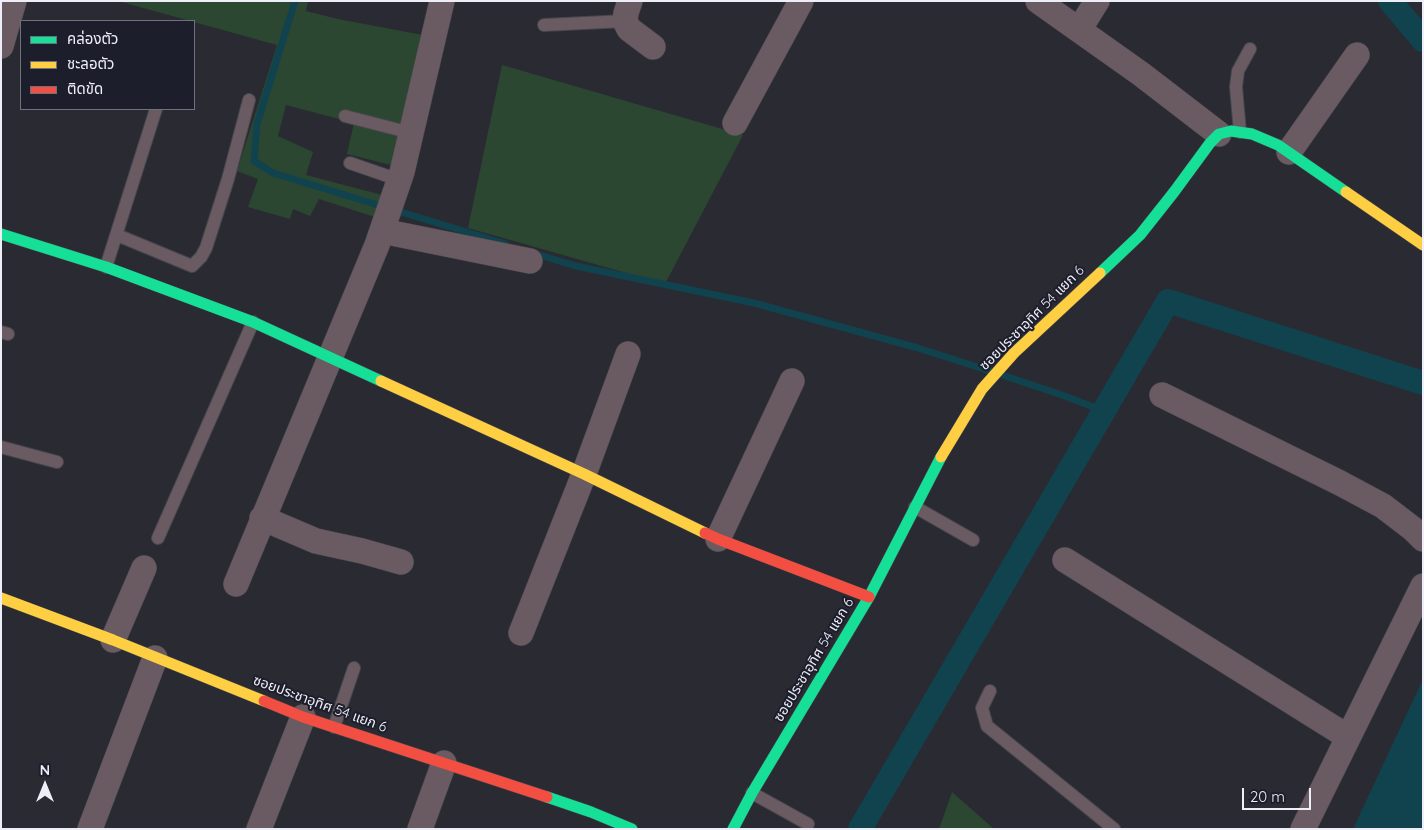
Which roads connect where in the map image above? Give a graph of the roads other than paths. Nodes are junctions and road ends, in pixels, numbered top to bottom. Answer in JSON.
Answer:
{"nodes":[{"id":1,"x":14,"y":1,"type":"edge"},
{"id":2,"x":442,"y":1,"type":"edge"},
{"id":3,"x":802,"y":1,"type":"edge"},
{"id":4,"x":1038,"y":1,"type":"edge"},
{"id":5,"x":1097,"y":1,"type":"edge"},
{"id":6,"x":628,"y":11,"type":"edge"},
{"id":7,"x":544,"y":25,"type":"dead end"},
{"id":8,"x":1079,"y":30,"type":"junction"},
{"id":9,"x":1,"y":46,"type":"edge"},
{"id":10,"x":653,"y":47,"type":"dead end"},
{"id":11,"x":1250,"y":49,"type":"dead end"},
{"id":12,"x":1357,"y":55,"type":"dead end"},
{"id":13,"x":249,"y":100,"type":"dead end"},
{"id":14,"x":156,"y":110,"type":"edge"},
{"id":15,"x":346,"y":116,"type":"dead end"},
{"id":16,"x":735,"y":123,"type":"dead end"},
{"id":17,"x":411,"y":133,"type":"junction"},
{"id":18,"x":1230,"y":133,"type":"junction"},
{"id":19,"x":1288,"y":152,"type":"junction"},
{"id":20,"x":350,"y":163,"type":"dead end"},
{"id":21,"x":397,"y":187,"type":"junction"},
{"id":22,"x":384,"y":226,"type":"junction"},
{"id":23,"x":1,"y":234,"type":"edge"},
{"id":24,"x":117,"y":235,"type":"junction"},
{"id":25,"x":1423,"y":246,"type":"edge"},
{"id":26,"x":530,"y":261,"type":"dead end"},
{"id":27,"x":106,"y":267,"type":"junction"},
{"id":28,"x":253,"y":322,"type":"junction"},
{"id":29,"x":628,"y":354,"type":"dead end"},
{"id":30,"x":330,"y":358,"type":"junction"},
{"id":31,"x":792,"y":381,"type":"dead end"},
{"id":32,"x":1162,"y":394,"type":"dead end"},
{"id":33,"x":1,"y":447,"type":"edge"},
{"id":34,"x":57,"y":462,"type":"dead end"},
{"id":35,"x":584,"y":474,"type":"junction"},
{"id":36,"x":915,"y":507,"type":"junction"},
{"id":37,"x":262,"y":518,"type":"junction"},
{"id":38,"x":158,"y":538,"type":"dead end"},
{"id":39,"x":718,"y":539,"type":"junction"},
{"id":40,"x":1423,"y":539,"type":"edge"},
{"id":41,"x":973,"y":540,"type":"dead end"},
{"id":42,"x":1065,"y":560,"type":"dead end"},
{"id":43,"x":401,"y":562,"type":"dead end"},
{"id":44,"x":144,"y":568,"type":"dead end"},
{"id":45,"x":236,"y":584,"type":"dead end"},
{"id":46,"x":1423,"y":586,"type":"edge"},
{"id":47,"x":869,"y":597,"type":"junction"},
{"id":48,"x":1,"y":598,"type":"edge"},
{"id":49,"x":521,"y":634,"type":"dead end"},
{"id":50,"x":113,"y":640,"type":"junction"},
{"id":51,"x":155,"y":658,"type":"junction"},
{"id":52,"x":354,"y":668,"type":"dead end"},
{"id":53,"x":990,"y":691,"type":"dead end"},
{"id":54,"x":303,"y":717,"type":"junction"},
{"id":55,"x":334,"y":728,"type":"junction"},
{"id":56,"x":1348,"y":737,"type":"junction"},
{"id":57,"x":444,"y":763,"type":"junction"},
{"id":58,"x":752,"y":793,"type":"junction"},
{"id":59,"x":588,"y":820,"type":"edge"},
{"id":60,"x":808,"y":824,"type":"dead end"},
{"id":61,"x":90,"y":829,"type":"edge"},
{"id":62,"x":259,"y":829,"type":"edge"},
{"id":63,"x":420,"y":829,"type":"edge"},
{"id":64,"x":632,"y":829,"type":"edge"},
{"id":65,"x":733,"y":829,"type":"edge"},
{"id":66,"x":1114,"y":829,"type":"edge"},
{"id":67,"x":1303,"y":829,"type":"edge"}],
"edges":[{"from":1,"to":9,"type":"street"},
{"from":2,"to":17,"type":"street"},
{"from":3,"to":16,"type":"street"},
{"from":4,"to":8,"type":"street"},
{"from":5,"to":8,"type":"street"},
{"from":6,"to":7,"type":"lane"},
{"from":6,"to":10,"type":"street"},
{"from":8,"to":18,"type":"street"},
{"from":11,"to":18,"type":"lane"},
{"from":12,"to":19,"type":"street"},
{"from":13,"to":24,"type":"lane"},
{"from":14,"to":24,"type":"lane"},
{"from":15,"to":17,"type":"lane"},
{"from":17,"to":21,"type":"street"},
{"from":18,"to":19,"type":"street"},
{"from":18,"to":36,"type":"street","name":"ซอยประชาอุทิศ 54 แยก 6"},
{"from":19,"to":25,"type":"street"},
{"from":20,"to":21,"type":"lane"},
{"from":21,"to":22,"type":"street"},
{"from":22,"to":26,"type":"street"},
{"from":22,"to":30,"type":"street"},
{"from":23,"to":27,"type":"street"},
{"from":24,"to":27,"type":"lane"},
{"from":27,"to":28,"type":"street"},
{"from":28,"to":30,"type":"street"},
{"from":28,"to":38,"type":"lane"},
{"from":29,"to":35,"type":"street"},
{"from":30,"to":35,"type":"street"},
{"from":30,"to":37,"type":"street"},
{"from":31,"to":39,"type":"street"},
{"from":32,"to":40,"type":"street"},
{"from":33,"to":34,"type":"lane"},
{"from":35,"to":39,"type":"street"},
{"from":35,"to":49,"type":"street"},
{"from":36,"to":41,"type":"lane"},
{"from":36,"to":47,"type":"street","name":"ซอยประชาอุทิศ 54 แยก 6"},
{"from":37,"to":43,"type":"street"},
{"from":37,"to":45,"type":"street"},
{"from":39,"to":47,"type":"street"},
{"from":42,"to":56,"type":"street"},
{"from":44,"to":50,"type":"street"},
{"from":46,"to":56,"type":"street"},
{"from":47,"to":58,"type":"street","name":"ซอยประชาอุทิศ 54 แยก 6"},
{"from":48,"to":50,"type":"street","name":"ซอยประชาอุทิศ 54 แยก 6"},
{"from":50,"to":51,"type":"street","name":"ซอยประชาอุทิศ 54 แยก 6"},
{"from":51,"to":54,"type":"street","name":"ซอยประชาอุทิศ 54 แยก 6"},
{"from":51,"to":61,"type":"street"},
{"from":52,"to":55,"type":"lane"},
{"from":53,"to":66,"type":"lane"},
{"from":54,"to":55,"type":"street","name":"ซอยประชาอุทิศ 54 แยก 6"},
{"from":54,"to":62,"type":"street"},
{"from":55,"to":57,"type":"street","name":"ซอยประชาอุทิศ 54 แยก 6"},
{"from":56,"to":67,"type":"street"},
{"from":57,"to":59,"type":"street","name":"ซอยประชาอุทิศ 54 แยก 6"},
{"from":57,"to":63,"type":"street"},
{"from":58,"to":60,"type":"lane"},
{"from":58,"to":65,"type":"street","name":"ซอยประชาอุทิศ 54 แยก 6"},
{"from":59,"to":64,"type":"street","name":"ซอยประชาอุทิศ 54 แยก 6"}]}
